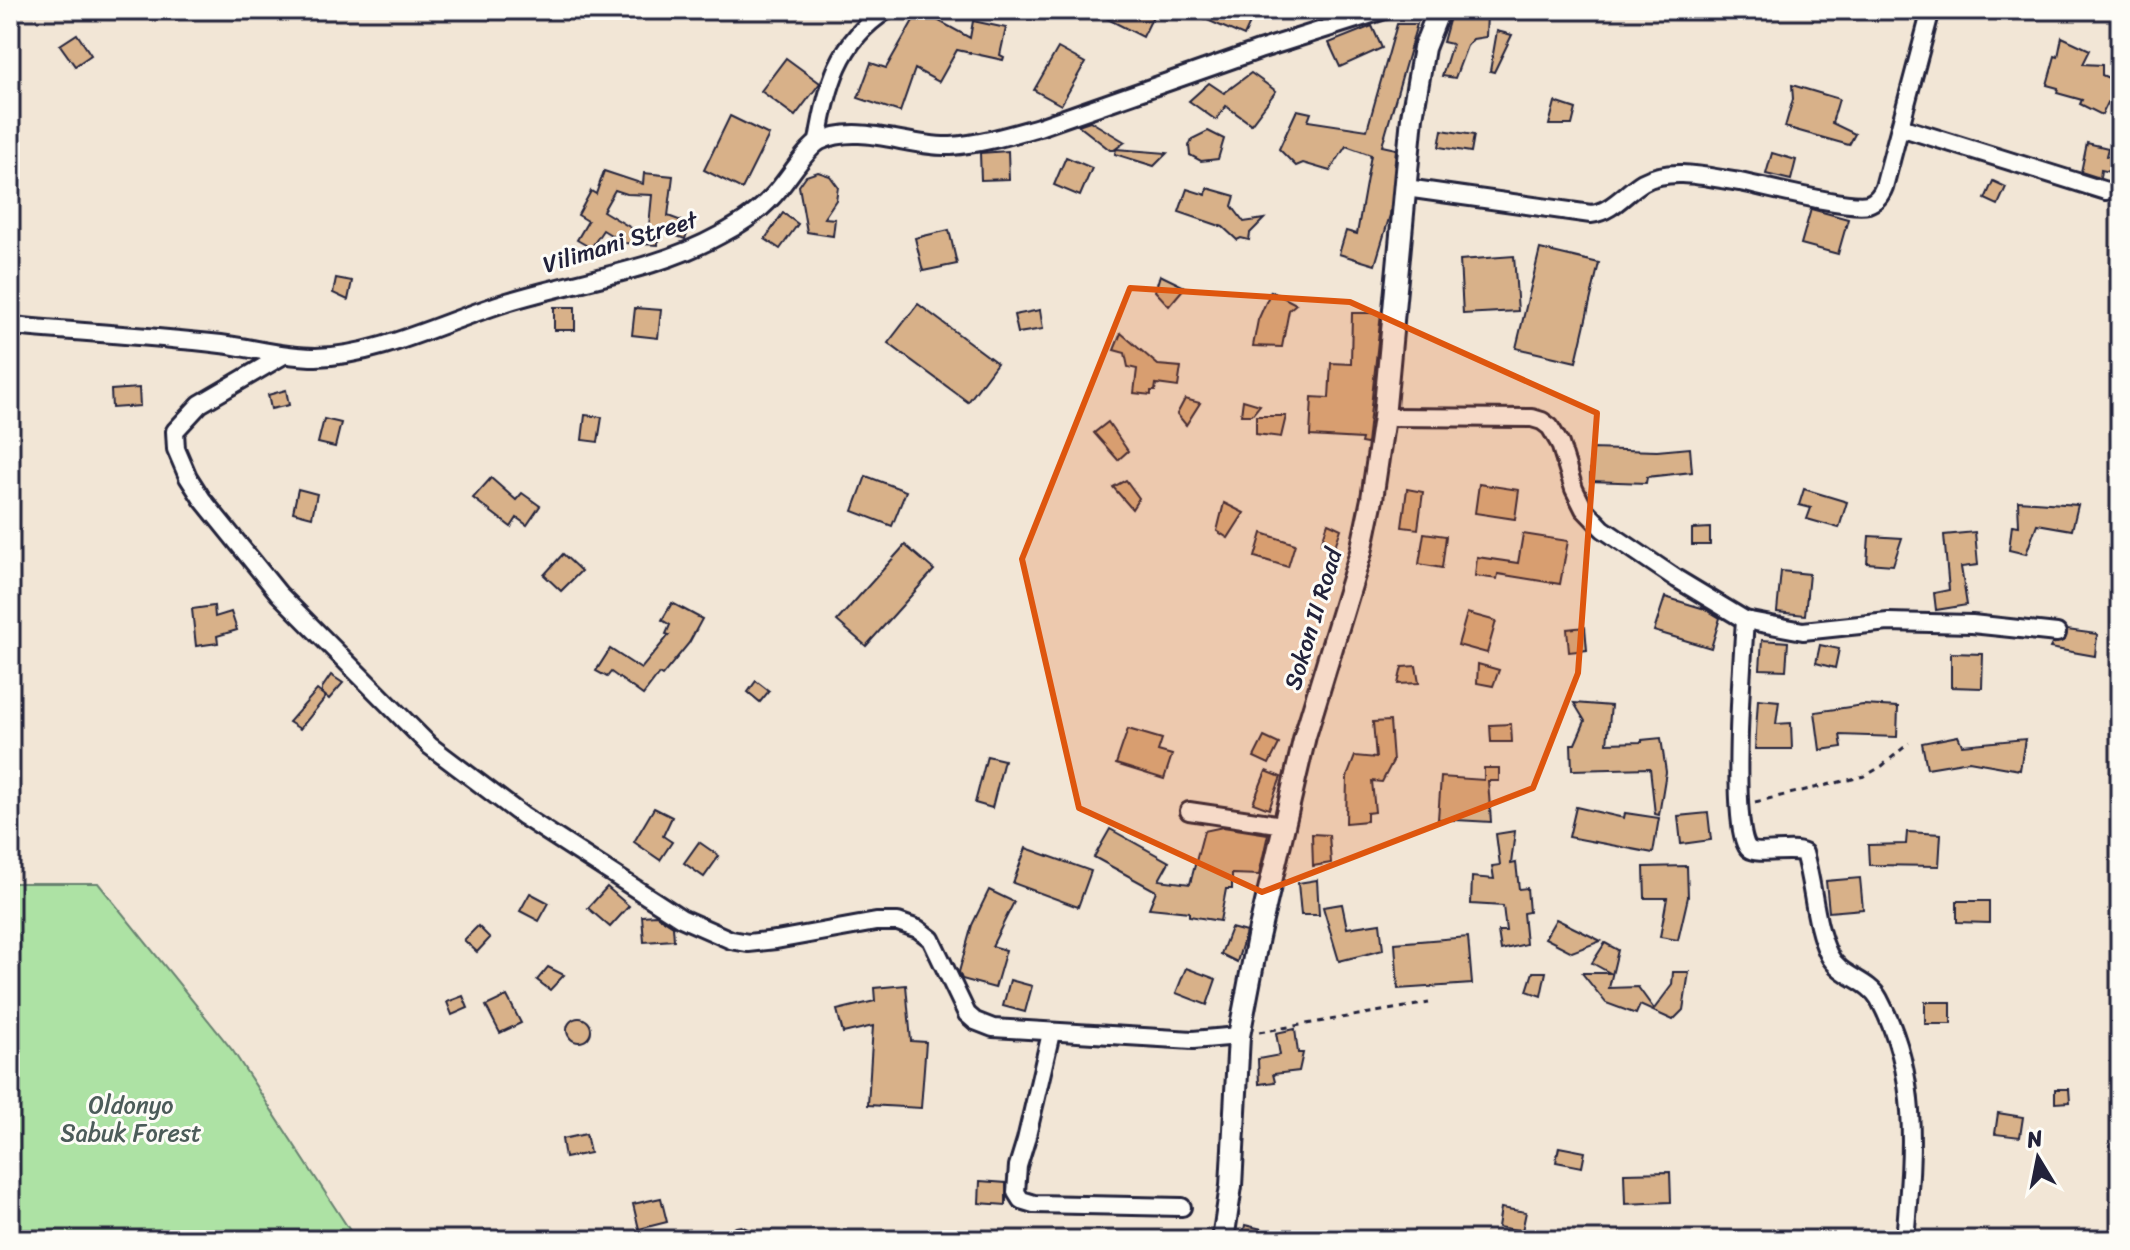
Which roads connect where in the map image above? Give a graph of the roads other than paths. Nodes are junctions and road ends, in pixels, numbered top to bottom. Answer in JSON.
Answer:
{"nodes":[{"id":1,"x":887,"y":10,"type":"edge"},
{"id":2,"x":1385,"y":10,"type":"edge"},
{"id":3,"x":1439,"y":10,"type":"edge"},
{"id":4,"x":1931,"y":10,"type":"edge"},
{"id":5,"x":1900,"y":127,"type":"junction"},
{"id":6,"x":818,"y":141,"type":"junction"},
{"id":7,"x":1406,"y":188,"type":"junction"},
{"id":8,"x":2106,"y":191,"type":"dead end"},
{"id":9,"x":10,"y":326,"type":"edge"},
{"id":10,"x":282,"y":356,"type":"junction"},
{"id":11,"x":1384,"y":417,"type":"junction"},
{"id":12,"x":1745,"y":620,"type":"junction"},
{"id":13,"x":2057,"y":633,"type":"dead end"},
{"id":14,"x":1189,"y":811,"type":"dead end"},
{"id":15,"x":1283,"y":825,"type":"junction"},
{"id":16,"x":1051,"y":1033,"type":"junction"},
{"id":17,"x":1239,"y":1036,"type":"junction"},
{"id":18,"x":1182,"y":1207,"type":"dead end"},
{"id":19,"x":1223,"y":1240,"type":"edge"},
{"id":20,"x":1905,"y":1240,"type":"edge"}],
"edges":[{"from":1,"to":6,"type":"street"},
{"from":2,"to":6,"type":"street"},
{"from":3,"to":7,"type":"street","name":"Sokon II Road"},
{"from":4,"to":5,"type":"street"},
{"from":5,"to":7,"type":"street"},
{"from":5,"to":8,"type":"street"},
{"from":6,"to":10,"type":"street","name":"Vilimani Street"},
{"from":7,"to":11,"type":"street","name":"Sokon II Road"},
{"from":9,"to":10,"type":"street","name":"Vilimani Street"},
{"from":10,"to":16,"type":"street"},
{"from":11,"to":12,"type":"street"},
{"from":11,"to":15,"type":"street","name":"Sokon II Road"},
{"from":12,"to":13,"type":"street"},
{"from":12,"to":20,"type":"street"},
{"from":14,"to":15,"type":"street"},
{"from":15,"to":17,"type":"street","name":"Sokon II Road"},
{"from":16,"to":17,"type":"street"},
{"from":16,"to":18,"type":"street"},
{"from":17,"to":19,"type":"street","name":"Sokon II Road"}]}
